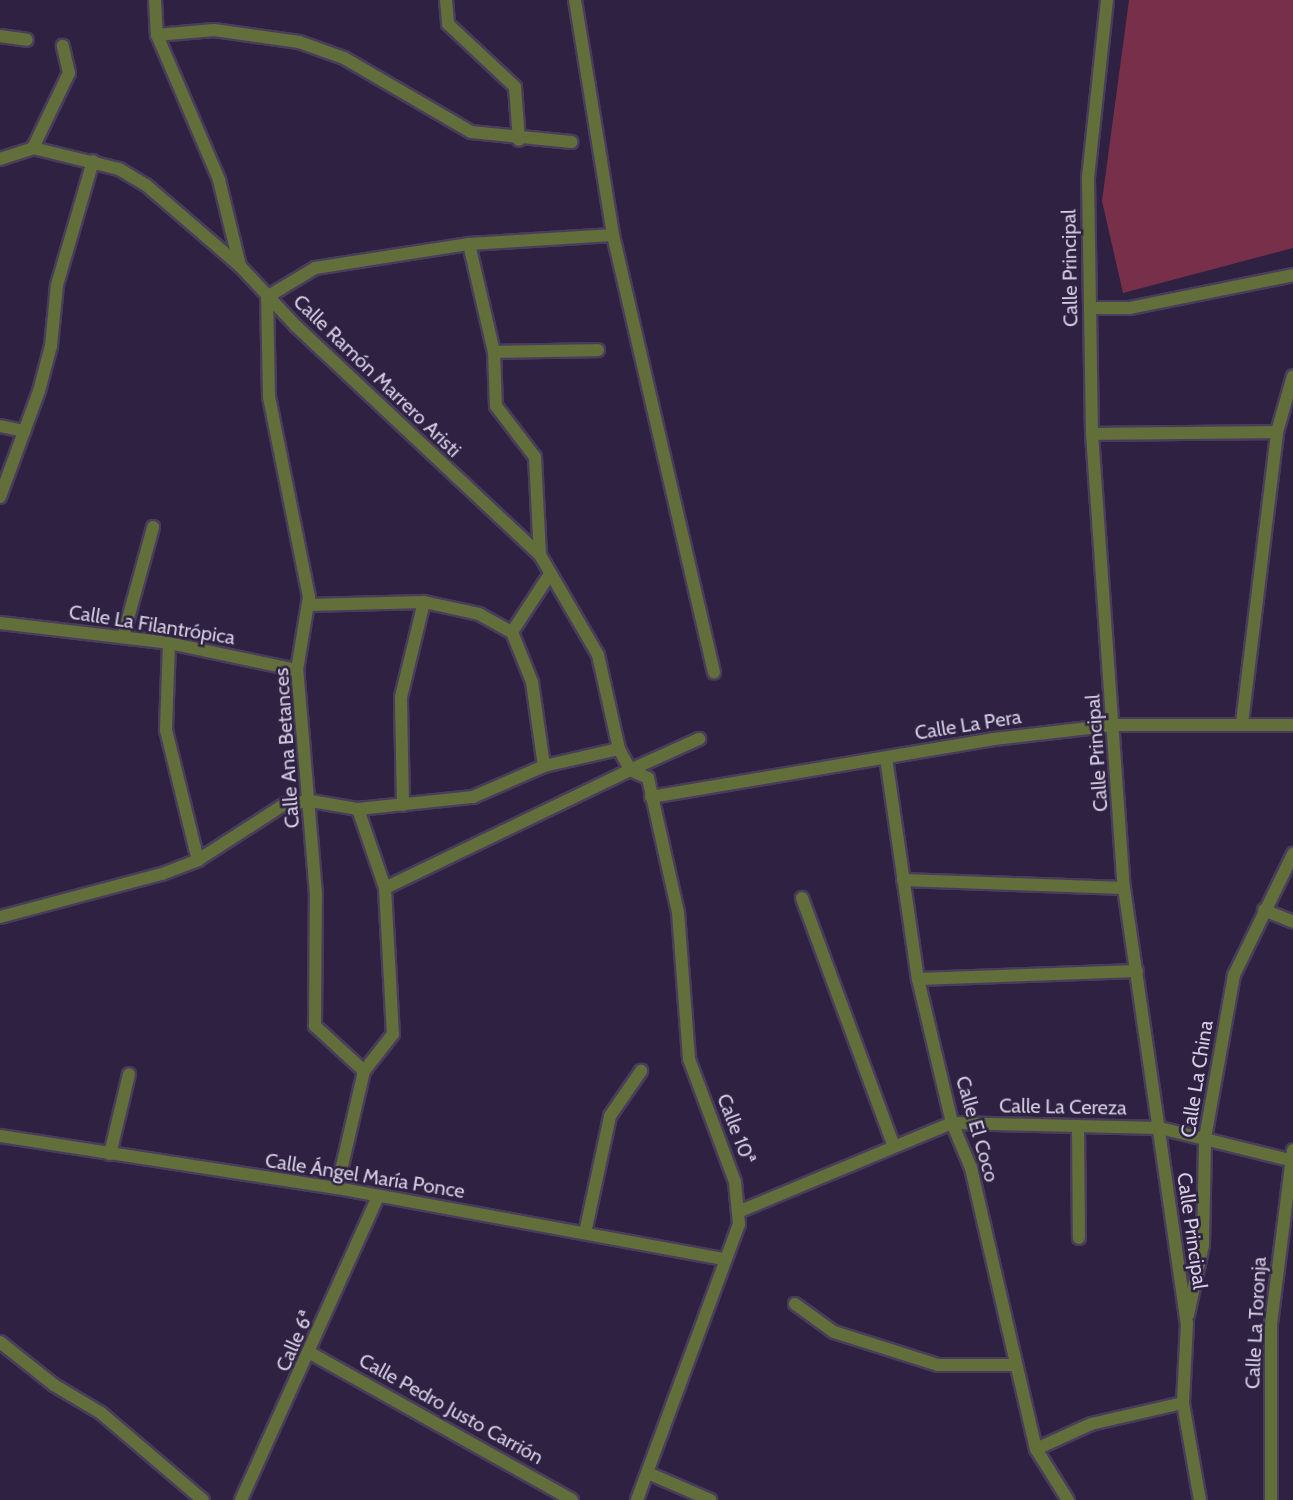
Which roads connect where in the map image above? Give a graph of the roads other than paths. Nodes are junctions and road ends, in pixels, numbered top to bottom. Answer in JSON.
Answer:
{"nodes":[{"id":1,"x":155,"y":0,"type":"edge"},
{"id":2,"x":446,"y":0,"type":"edge"},
{"id":3,"x":575,"y":0,"type":"edge"},
{"id":4,"x":1107,"y":0,"type":"edge"},
{"id":5,"x":157,"y":35,"type":"junction"},
{"id":6,"x":0,"y":36,"type":"edge"},
{"id":7,"x":27,"y":40,"type":"dead end"},
{"id":8,"x":63,"y":46,"type":"dead end"},
{"id":9,"x":519,"y":140,"type":"junction"},
{"id":10,"x":572,"y":142,"type":"dead end"},
{"id":11,"x":33,"y":148,"type":"junction"},
{"id":12,"x":0,"y":159,"type":"edge"},
{"id":13,"x":93,"y":161,"type":"junction"},
{"id":14,"x":613,"y":235,"type":"junction"},
{"id":15,"x":468,"y":244,"type":"junction"},
{"id":16,"x":240,"y":266,"type":"junction"},
{"id":17,"x":1293,"y":275,"type":"edge"},
{"id":18,"x":267,"y":297,"type":"junction"},
{"id":19,"x":1090,"y":308,"type":"junction"},
{"id":20,"x":598,"y":350,"type":"dead end"},
{"id":21,"x":494,"y":352,"type":"junction"},
{"id":22,"x":1292,"y":380,"type":"edge"},
{"id":23,"x":0,"y":426,"type":"edge"},
{"id":24,"x":24,"y":431,"type":"junction"},
{"id":25,"x":1277,"y":432,"type":"junction"},
{"id":26,"x":1092,"y":434,"type":"junction"},
{"id":27,"x":0,"y":497,"type":"edge"},
{"id":28,"x":153,"y":527,"type":"dead end"},
{"id":29,"x":540,"y":555,"type":"junction"},
{"id":30,"x":548,"y":577,"type":"junction"},
{"id":31,"x":424,"y":602,"type":"junction"},
{"id":32,"x":308,"y":605,"type":"junction"},
{"id":33,"x":0,"y":623,"type":"edge"},
{"id":34,"x":512,"y":632,"type":"junction"},
{"id":35,"x":123,"y":637,"type":"junction"},
{"id":36,"x":169,"y":643,"type":"junction"},
{"id":37,"x":297,"y":670,"type":"junction"},
{"id":38,"x":714,"y":672,"type":"dead end"},
{"id":39,"x":1242,"y":723,"type":"junction"},
{"id":40,"x":1115,"y":725,"type":"junction"},
{"id":41,"x":1293,"y":725,"type":"edge"},
{"id":42,"x":699,"y":739,"type":"dead end"},
{"id":43,"x":620,"y":749,"type":"junction"},
{"id":44,"x":886,"y":758,"type":"junction"},
{"id":45,"x":544,"y":766,"type":"junction"},
{"id":46,"x":630,"y":770,"type":"junction"},
{"id":47,"x":651,"y":797,"type":"junction"},
{"id":48,"x":310,"y":801,"type":"junction"},
{"id":49,"x":403,"y":805,"type":"junction"},
{"id":50,"x":358,"y":809,"type":"junction"},
{"id":51,"x":1293,"y":854,"type":"edge"},
{"id":52,"x":198,"y":860,"type":"junction"},
{"id":53,"x":903,"y":880,"type":"junction"},
{"id":54,"x":385,"y":888,"type":"junction"},
{"id":55,"x":1125,"y":888,"type":"junction"},
{"id":56,"x":801,"y":898,"type":"dead end"},
{"id":57,"x":1264,"y":910,"type":"junction"},
{"id":58,"x":0,"y":917,"type":"edge"},
{"id":59,"x":1293,"y":922,"type":"edge"},
{"id":60,"x":1137,"y":971,"type":"junction"},
{"id":61,"x":918,"y":979,"type":"junction"},
{"id":62,"x":364,"y":1071,"type":"junction"},
{"id":63,"x":642,"y":1071,"type":"dead end"},
{"id":64,"x":129,"y":1074,"type":"dead end"},
{"id":65,"x":952,"y":1124,"type":"junction"},
{"id":66,"x":1078,"y":1127,"type":"junction"},
{"id":67,"x":1160,"y":1128,"type":"junction"},
{"id":68,"x":0,"y":1136,"type":"edge"},
{"id":69,"x":1205,"y":1138,"type":"junction"},
{"id":70,"x":894,"y":1147,"type":"junction"},
{"id":71,"x":110,"y":1154,"type":"junction"},
{"id":72,"x":1292,"y":1157,"type":"edge"},
{"id":73,"x":338,"y":1188,"type":"junction"},
{"id":74,"x":378,"y":1196,"type":"junction"},
{"id":75,"x":738,"y":1212,"type":"junction"},
{"id":76,"x":585,"y":1233,"type":"junction"},
{"id":77,"x":1079,"y":1238,"type":"dead end"},
{"id":78,"x":724,"y":1259,"type":"junction"},
{"id":79,"x":795,"y":1304,"type":"dead end"},
{"id":80,"x":1187,"y":1323,"type":"junction"},
{"id":81,"x":0,"y":1342,"type":"edge"},
{"id":82,"x":312,"y":1354,"type":"junction"},
{"id":83,"x":1012,"y":1365,"type":"junction"},
{"id":84,"x":1183,"y":1403,"type":"junction"},
{"id":85,"x":1036,"y":1449,"type":"junction"},
{"id":86,"x":648,"y":1473,"type":"junction"},
{"id":87,"x":203,"y":1500,"type":"edge"},
{"id":88,"x":241,"y":1500,"type":"edge"},
{"id":89,"x":572,"y":1500,"type":"edge"},
{"id":90,"x":637,"y":1500,"type":"edge"},
{"id":91,"x":710,"y":1500,"type":"edge"},
{"id":92,"x":1068,"y":1500,"type":"edge"},
{"id":93,"x":1200,"y":1500,"type":"edge"},
{"id":94,"x":1271,"y":1500,"type":"edge"}],
"edges":[{"from":1,"to":5,"type":"street"},
{"from":2,"to":9,"type":"street"},
{"from":3,"to":14,"type":"street"},
{"from":4,"to":19,"type":"street","name":"Calle Principal"},
{"from":5,"to":9,"type":"street"},
{"from":5,"to":16,"type":"street"},
{"from":6,"to":7,"type":"street"},
{"from":8,"to":11,"type":"street"},
{"from":9,"to":10,"type":"street"},
{"from":11,"to":12,"type":"street"},
{"from":11,"to":13,"type":"street","name":"Calle Ramón Marrero Aristi"},
{"from":13,"to":16,"type":"street","name":"Calle Ramón Marrero Aristi"},
{"from":13,"to":24,"type":"street"},
{"from":14,"to":15,"type":"street"},
{"from":14,"to":38,"type":"street"},
{"from":15,"to":18,"type":"street"},
{"from":15,"to":21,"type":"street"},
{"from":16,"to":18,"type":"street","name":"Calle Ramón Marrero Aristi"},
{"from":17,"to":19,"type":"street"},
{"from":18,"to":29,"type":"street","name":"Calle Ramón Marrero Aristi"},
{"from":18,"to":32,"type":"street","name":"Calle Ana Betances"},
{"from":19,"to":26,"type":"street","name":"Calle Principal"},
{"from":20,"to":21,"type":"street"},
{"from":21,"to":29,"type":"street"},
{"from":22,"to":25,"type":"street"},
{"from":23,"to":24,"type":"street"},
{"from":24,"to":27,"type":"street"},
{"from":25,"to":26,"type":"street"},
{"from":25,"to":39,"type":"street"},
{"from":26,"to":40,"type":"street","name":"Calle Principal"},
{"from":28,"to":35,"type":"street"},
{"from":29,"to":30,"type":"street","name":"Calle Ramón Marrero Aristi"},
{"from":30,"to":34,"type":"street"},
{"from":30,"to":43,"type":"street","name":"Calle Ramón Marrero Aristi"},
{"from":31,"to":32,"type":"street"},
{"from":31,"to":34,"type":"street"},
{"from":31,"to":49,"type":"street"},
{"from":32,"to":37,"type":"street","name":"Calle Ana Betances"},
{"from":33,"to":35,"type":"street","name":"Calle La Filantrópica"},
{"from":34,"to":45,"type":"street"},
{"from":35,"to":36,"type":"street","name":"Calle La Filantrópica"},
{"from":36,"to":37,"type":"street","name":"Calle La Filantrópica"},
{"from":36,"to":52,"type":"street"},
{"from":37,"to":48,"type":"street","name":"Calle Ana Betances"},
{"from":39,"to":40,"type":"street","name":"Calle La Pera"},
{"from":39,"to":41,"type":"street","name":"Calle La Pera"},
{"from":40,"to":44,"type":"street","name":"Calle La Pera"},
{"from":40,"to":55,"type":"street","name":"Calle Principal"},
{"from":42,"to":46,"type":"street"},
{"from":43,"to":45,"type":"street"},
{"from":43,"to":46,"type":"street","name":"Calle Ramón Marrero Aristi"},
{"from":44,"to":47,"type":"street","name":"Calle La Pera"},
{"from":44,"to":53,"type":"street","name":"Calle El Coco"},
{"from":45,"to":49,"type":"street"},
{"from":46,"to":47,"type":"street","name":"Calle 10ª"},
{"from":46,"to":54,"type":"street"},
{"from":47,"to":75,"type":"street","name":"Calle 10ª"},
{"from":48,"to":50,"type":"street"},
{"from":48,"to":52,"type":"street"},
{"from":48,"to":62,"type":"street","name":"Calle Ana Betances"},
{"from":49,"to":50,"type":"street"},
{"from":50,"to":54,"type":"street"},
{"from":51,"to":57,"type":"street","name":"Calle La China"},
{"from":52,"to":58,"type":"street"},
{"from":53,"to":55,"type":"street"},
{"from":53,"to":61,"type":"street","name":"Calle El Coco"},
{"from":54,"to":62,"type":"street"},
{"from":55,"to":60,"type":"street","name":"Calle Principal"},
{"from":56,"to":70,"type":"street"},
{"from":57,"to":59,"type":"street"},
{"from":57,"to":69,"type":"street","name":"Calle La China"},
{"from":60,"to":61,"type":"street"},
{"from":60,"to":67,"type":"street","name":"Calle Principal"},
{"from":61,"to":65,"type":"street","name":"Calle El Coco"},
{"from":62,"to":73,"type":"street"},
{"from":63,"to":76,"type":"street"},
{"from":64,"to":71,"type":"street"},
{"from":65,"to":66,"type":"street","name":"Calle La Cereza"},
{"from":65,"to":70,"type":"street","name":"Calle La Cereza"},
{"from":65,"to":83,"type":"street","name":"Calle El Coco"},
{"from":66,"to":67,"type":"street","name":"Calle La Cereza"},
{"from":66,"to":77,"type":"street"},
{"from":67,"to":69,"type":"street","name":"Calle La Cereza"},
{"from":67,"to":80,"type":"street","name":"Calle Principal"},
{"from":68,"to":71,"type":"street","name":"Calle Ángel María Ponce"},
{"from":69,"to":72,"type":"street","name":"Calle La Cereza"},
{"from":69,"to":80,"type":"street","name":"Calle La China"},
{"from":70,"to":75,"type":"street","name":"Calle La Cereza"},
{"from":71,"to":73,"type":"street","name":"Calle Ángel María Ponce"},
{"from":72,"to":94,"type":"street","name":"Calle La Toronja"},
{"from":73,"to":74,"type":"street","name":"Calle Ángel María Ponce"},
{"from":74,"to":76,"type":"street","name":"Calle Ángel María Ponce"},
{"from":74,"to":82,"type":"street","name":"Calle 6ª"},
{"from":75,"to":78,"type":"street","name":"Calle 10ª"},
{"from":76,"to":78,"type":"street","name":"Calle Ángel María Ponce"},
{"from":78,"to":86,"type":"street","name":"Calle 10ª"},
{"from":79,"to":83,"type":"street"},
{"from":80,"to":84,"type":"street","name":"Calle Principal"},
{"from":81,"to":87,"type":"street"},
{"from":82,"to":88,"type":"street","name":"Calle 6ª"},
{"from":82,"to":89,"type":"street","name":"Calle Pedro Justo Carrión"},
{"from":83,"to":85,"type":"street","name":"Calle El Coco"},
{"from":84,"to":85,"type":"street"},
{"from":84,"to":93,"type":"street","name":"Calle Principal"},
{"from":85,"to":92,"type":"street","name":"Calle El Coco"},
{"from":86,"to":90,"type":"street","name":"Calle 10ª"},
{"from":86,"to":91,"type":"street"}]}
